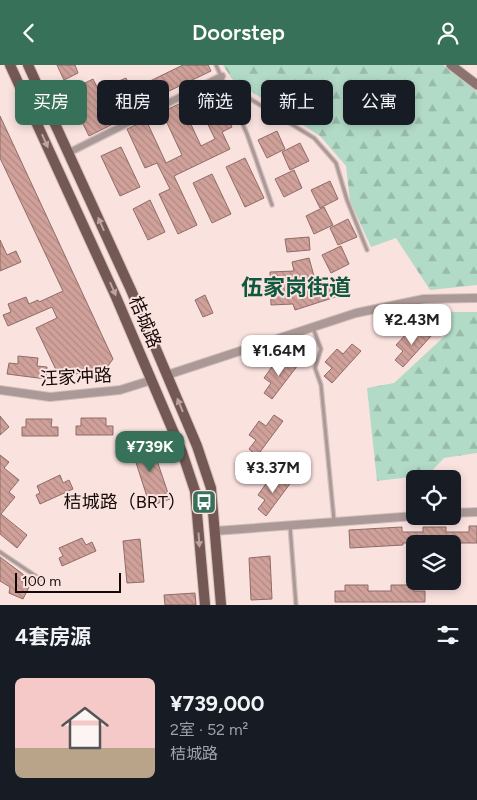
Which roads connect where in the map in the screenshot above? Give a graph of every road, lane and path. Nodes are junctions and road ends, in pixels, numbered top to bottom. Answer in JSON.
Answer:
{"nodes":[{"id":1,"x":10,"y":65,"type":"edge"},
{"id":2,"x":28,"y":65,"type":"edge"},
{"id":3,"x":216,"y":65,"type":"edge"},
{"id":4,"x":451,"y":65,"type":"edge"},
{"id":5,"x":222,"y":76,"type":"junction"},
{"id":6,"x":224,"y":80,"type":"edge"},
{"id":7,"x":477,"y":85,"type":"edge"},
{"id":8,"x":251,"y":99,"type":"edge"},
{"id":9,"x":243,"y":125,"type":"edge"},
{"id":10,"x":68,"y":153,"type":"junction"},
{"id":11,"x":272,"y":205,"type":"dead end"},
{"id":12,"x":367,"y":250,"type":"dead end"},
{"id":13,"x":477,"y":298,"type":"edge"},
{"id":14,"x":313,"y":327,"type":"junction"},
{"id":15,"x":167,"y":375,"type":"junction"},
{"id":16,"x":152,"y":380,"type":"junction"},
{"id":17,"x":0,"y":390,"type":"edge"},
{"id":18,"x":477,"y":511,"type":"edge"},
{"id":19,"x":461,"y":512,"type":"edge"},
{"id":20,"x":406,"y":517,"type":"edge"},
{"id":21,"x":334,"y":521,"type":"junction"},
{"id":22,"x":290,"y":526,"type":"junction"},
{"id":23,"x":215,"y":531,"type":"junction"},
{"id":24,"x":0,"y":552,"type":"edge"},
{"id":25,"x":40,"y":579,"type":"dead end"},
{"id":26,"x":205,"y":605,"type":"edge"},
{"id":27,"x":221,"y":605,"type":"edge"},
{"id":28,"x":296,"y":605,"type":"edge"}],
"edges":[{"from":1,"to":16,"type":"main road","name":"桔城路","one_way":true},
{"from":2,"to":10,"type":"main road","name":"桔城路"},
{"from":3,"to":5,"type":"lane"},
{"from":4,"to":7,"type":"main road"},
{"from":5,"to":6,"type":"lane"},
{"from":5,"to":10,"type":"street"},
{"from":8,"to":12,"type":"lane"},
{"from":9,"to":11,"type":"lane"},
{"from":15,"to":10,"type":"main road","name":"桔城路","one_way":true},
{"from":13,"to":14,"type":"street"},
{"from":14,"to":15,"type":"street"},
{"from":14,"to":21,"type":"lane"},
{"from":23,"to":15,"type":"main road","name":"桔城路","one_way":true},
{"from":16,"to":17,"type":"street","name":"汪家冲路"},
{"from":16,"to":26,"type":"main road","name":"桔城路","one_way":true},
{"from":18,"to":19,"type":"street"},
{"from":20,"to":21,"type":"street"},
{"from":21,"to":22,"type":"street"},
{"from":22,"to":23,"type":"street"},
{"from":22,"to":28,"type":"lane"},
{"from":23,"to":27,"type":"main road","name":"桔城路"},
{"from":24,"to":25,"type":"lane"}]}
